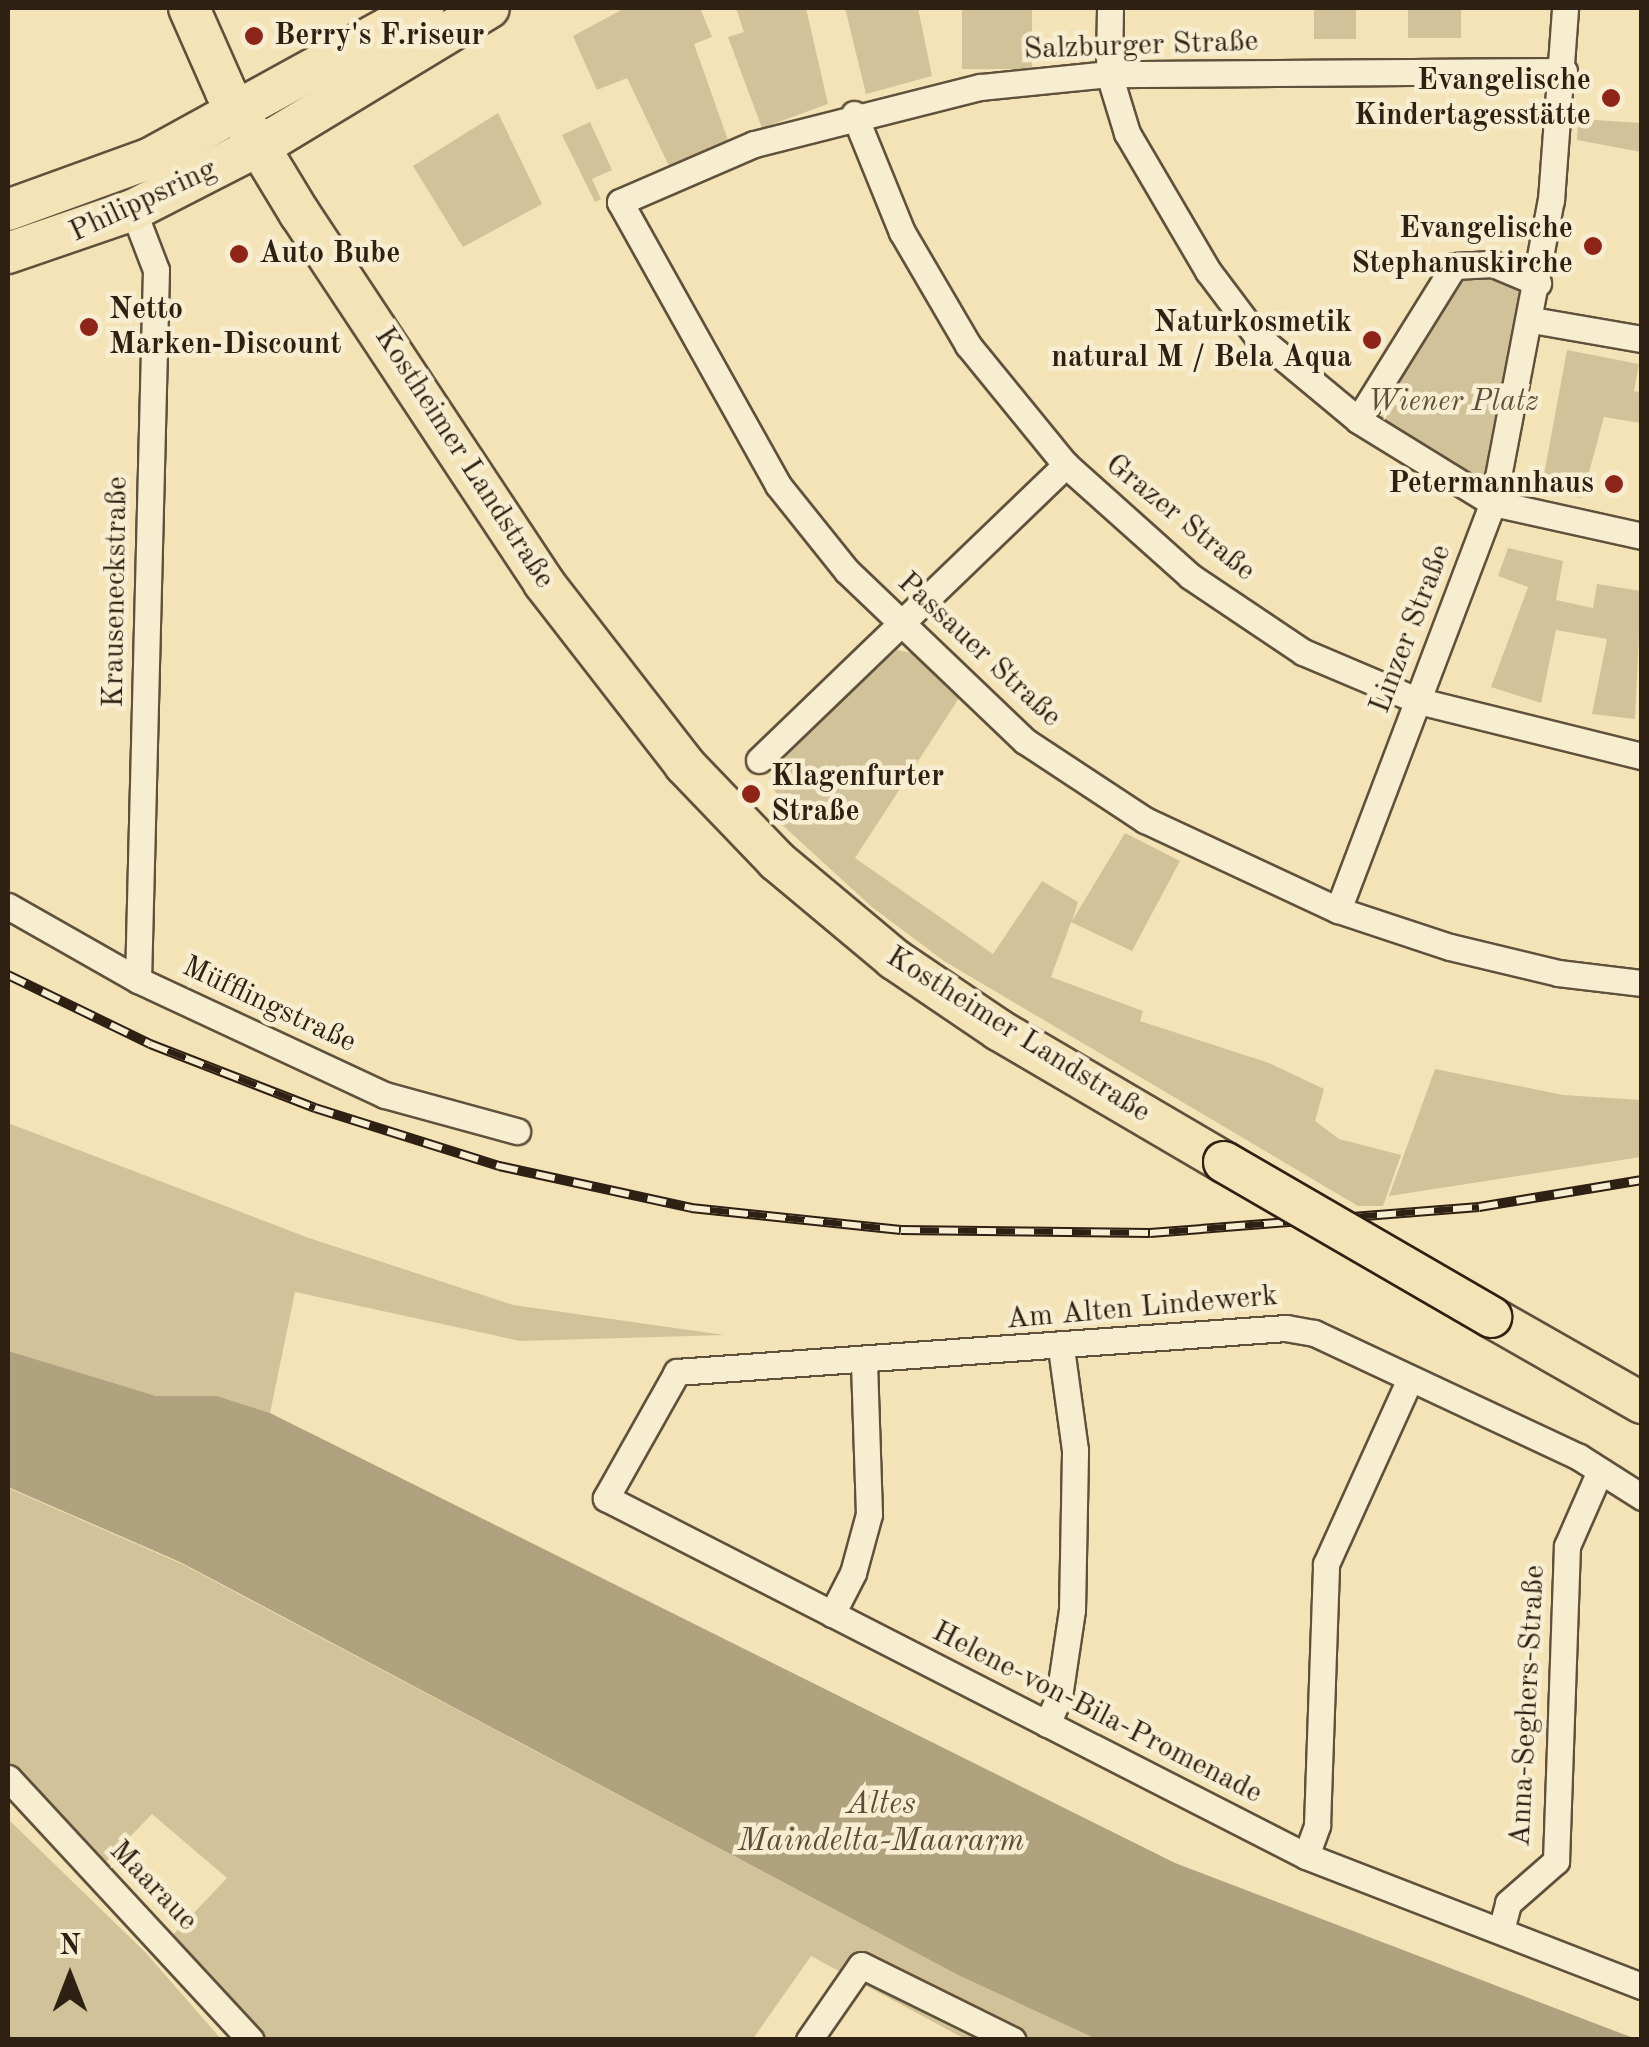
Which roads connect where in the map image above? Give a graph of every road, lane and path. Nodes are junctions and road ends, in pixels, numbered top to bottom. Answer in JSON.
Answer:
{"nodes":[{"id":1,"x":190,"y":8,"type":"edge"},
{"id":2,"x":424,"y":8,"type":"edge"},
{"id":3,"x":488,"y":8,"type":"edge"},
{"id":4,"x":1110,"y":8,"type":"edge"},
{"id":5,"x":1565,"y":8,"type":"edge"},
{"id":6,"x":1564,"y":72,"type":"junction"},
{"id":7,"x":1109,"y":74,"type":"junction"},
{"id":8,"x":854,"y":114,"type":"junction"},
{"id":9,"x":256,"y":126,"type":"junction"},
{"id":10,"x":620,"y":202,"type":"joint"},
{"id":11,"x":21,"y":206,"type":"edge"},
{"id":12,"x":133,"y":210,"type":"junction"},
{"id":13,"x":46,"y":244,"type":"junction"},
{"id":14,"x":8,"y":253,"type":"edge"},
{"id":15,"x":1538,"y":282,"type":"junction"},
{"id":16,"x":1532,"y":320,"type":"junction"},
{"id":17,"x":1642,"y":339,"type":"edge"},
{"id":18,"x":1358,"y":420,"type":"junction"},
{"id":19,"x":1066,"y":465,"type":"junction"},
{"id":20,"x":1493,"y":503,"type":"junction"},
{"id":21,"x":1642,"y":536,"type":"edge"},
{"id":22,"x":902,"y":625,"type":"junction"},
{"id":23,"x":1419,"y":701,"type":"junction"},
{"id":24,"x":1642,"y":756,"type":"edge"},
{"id":25,"x":759,"y":760,"type":"dead end"},
{"id":26,"x":8,"y":906,"type":"edge"},
{"id":27,"x":1338,"y":910,"type":"junction"},
{"id":28,"x":138,"y":980,"type":"junction"},
{"id":29,"x":1642,"y":983,"type":"edge"},
{"id":30,"x":516,"y":1131,"type":"dead end"},
{"id":31,"x":1061,"y":1348,"type":"junction"},
{"id":32,"x":864,"y":1361,"type":"junction"},
{"id":33,"x":1410,"y":1379,"type":"junction"},
{"id":34,"x":1642,"y":1403,"type":"edge"},
{"id":35,"x":641,"y":1432,"type":"joint"},
{"id":36,"x":1600,"y":1471,"type":"junction"},
{"id":37,"x":1642,"y":1497,"type":"edge"},
{"id":38,"x":832,"y":1614,"type":"junction"},
{"id":39,"x":1047,"y":1724,"type":"junction"},
{"id":40,"x":8,"y":1778,"type":"edge"},
{"id":41,"x":1306,"y":1856,"type":"junction"},
{"id":42,"x":1501,"y":1930,"type":"junction"},
{"id":43,"x":1642,"y":1986,"type":"edge"},
{"id":44,"x":250,"y":2040,"type":"edge"},
{"id":45,"x":809,"y":2040,"type":"edge"},
{"id":46,"x":1012,"y":2040,"type":"edge"}],
"edges":[{"from":1,"to":9,"type":"main road","name":"Kostheimer Landstraße"},
{"from":2,"to":9,"type":"main road"},
{"from":3,"to":9,"type":"main road"},
{"from":4,"to":7,"type":"street"},
{"from":5,"to":6,"type":"street","name":"Linzer Straße"},
{"from":6,"to":7,"type":"street","name":"Salzburger Straße"},
{"from":6,"to":15,"type":"street","name":"Linzer Straße"},
{"from":7,"to":8,"type":"street","name":"Salzburger Straße"},
{"from":7,"to":18,"type":"street"},
{"from":8,"to":10,"type":"street","name":"Salzburger Straße"},
{"from":8,"to":19,"type":"street","name":"Grazer Straße"},
{"from":9,"to":11,"type":"main road","name":"Philippsring"},
{"from":9,"to":12,"type":"main road","name":"Philippsring"},
{"from":9,"to":34,"type":"main road","name":"Kostheimer Landstraße","bridge":true},
{"from":10,"to":22,"type":"street","name":"Passauer Straße"},
{"from":11,"to":13,"type":"main road"},
{"from":12,"to":13,"type":"main road","name":"Philippsring"},
{"from":12,"to":28,"type":"street","name":"Krauseneckstraße"},
{"from":13,"to":14,"type":"main road","name":"Philippsring"},
{"from":15,"to":16,"type":"street","name":"Linzer Straße"},
{"from":15,"to":18,"type":"street"},
{"from":16,"to":17,"type":"street"},
{"from":16,"to":20,"type":"street","name":"Linzer Straße"},
{"from":18,"to":20,"type":"street"},
{"from":19,"to":22,"type":"street"},
{"from":19,"to":23,"type":"street","name":"Grazer Straße"},
{"from":20,"to":21,"type":"street"},
{"from":20,"to":23,"type":"street","name":"Linzer Straße"},
{"from":22,"to":25,"type":"street"},
{"from":22,"to":27,"type":"street","name":"Passauer Straße"},
{"from":23,"to":24,"type":"street","name":"Grazer Straße"},
{"from":23,"to":27,"type":"street","name":"Linzer Straße"},
{"from":26,"to":28,"type":"street","name":"Müfflingstraße"},
{"from":27,"to":29,"type":"street","name":"Passauer Straße"},
{"from":28,"to":30,"type":"street","name":"Müfflingstraße"},
{"from":31,"to":32,"type":"street","name":"Am Alten Lindewerk"},
{"from":31,"to":33,"type":"street","name":"Am Alten Lindewerk"},
{"from":31,"to":39,"type":"street"},
{"from":32,"to":35,"type":"street","name":"Am Alten Lindewerk"},
{"from":32,"to":38,"type":"street"},
{"from":33,"to":36,"type":"street","name":"Am Alten Lindewerk"},
{"from":33,"to":41,"type":"street"},
{"from":35,"to":38,"type":"street","name":"Helene-von-Bila-Promenade"},
{"from":36,"to":37,"type":"street","name":"Am Alten Lindewerk"},
{"from":36,"to":42,"type":"street","name":"Anna-Seghers-Straße"},
{"from":38,"to":39,"type":"street","name":"Helene-von-Bila-Promenade"},
{"from":39,"to":41,"type":"street","name":"Helene-von-Bila-Promenade"},
{"from":40,"to":44,"type":"street","name":"Maaraue"},
{"from":41,"to":42,"type":"street","name":"Helene-von-Bila-Promenade"},
{"from":42,"to":43,"type":"street","name":"Helene-von-Bila-Promenade"},
{"from":45,"to":46,"type":"street"}]}
